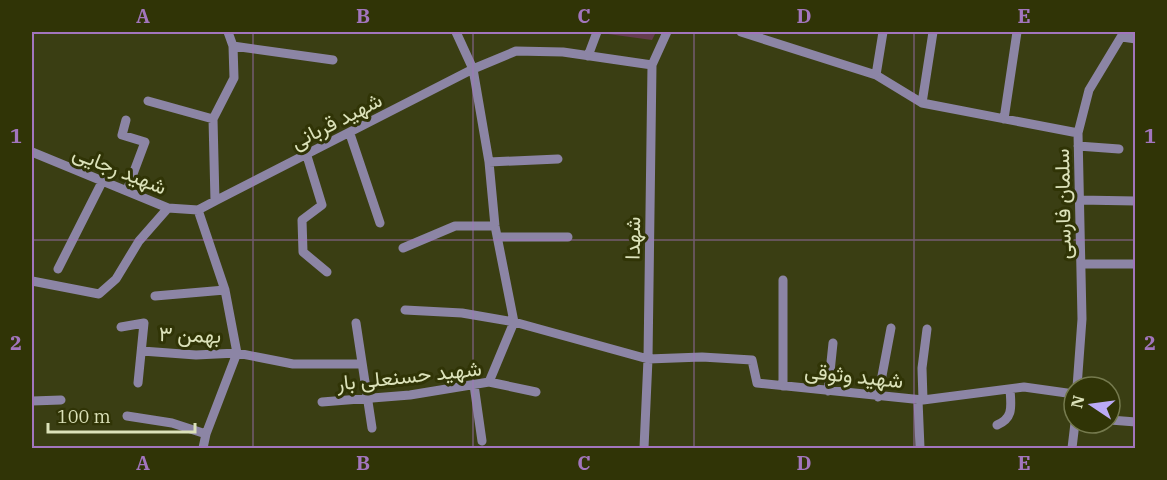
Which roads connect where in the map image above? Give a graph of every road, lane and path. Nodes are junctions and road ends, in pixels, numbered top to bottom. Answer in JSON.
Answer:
{"nodes":[{"id":1,"x":228,"y":32,"type":"edge"},
{"id":2,"x":456,"y":32,"type":"edge"},
{"id":3,"x":597,"y":32,"type":"edge"},
{"id":4,"x":667,"y":32,"type":"edge"},
{"id":5,"x":741,"y":32,"type":"edge"},
{"id":6,"x":883,"y":32,"type":"edge"},
{"id":7,"x":933,"y":32,"type":"edge"},
{"id":8,"x":1017,"y":32,"type":"edge"},
{"id":9,"x":1123,"y":34,"type":"edge"},
{"id":10,"x":1136,"y":39,"type":"edge"},
{"id":11,"x":233,"y":46,"type":"junction"},
{"id":12,"x":588,"y":56,"type":"junction"},
{"id":13,"x":333,"y":60,"type":"dead end"},
{"id":14,"x":652,"y":65,"type":"junction"},
{"id":15,"x":473,"y":69,"type":"junction"},
{"id":16,"x":876,"y":75,"type":"junction"},
{"id":17,"x":148,"y":101,"type":"dead end"},
{"id":18,"x":922,"y":104,"type":"junction"},
{"id":19,"x":213,"y":119,"type":"junction"},
{"id":20,"x":1004,"y":119,"type":"junction"},
{"id":21,"x":126,"y":120,"type":"dead end"},
{"id":22,"x":1078,"y":133,"type":"junction"},
{"id":23,"x":350,"y":134,"type":"junction"},
{"id":24,"x":1078,"y":146,"type":"junction"},
{"id":25,"x":1119,"y":149,"type":"dead end"},
{"id":26,"x":32,"y":152,"type":"edge"},
{"id":27,"x":307,"y":156,"type":"junction"},
{"id":28,"x":558,"y":159,"type":"dead end"},
{"id":29,"x":489,"y":162,"type":"junction"},
{"id":30,"x":103,"y":180,"type":"junction"},
{"id":31,"x":127,"y":190,"type":"junction"},
{"id":32,"x":1079,"y":200,"type":"junction"},
{"id":33,"x":215,"y":201,"type":"junction"},
{"id":34,"x":1136,"y":201,"type":"edge"},
{"id":35,"x":168,"y":208,"type":"junction"},
{"id":36,"x":198,"y":210,"type":"junction"},
{"id":37,"x":380,"y":223,"type":"dead end"},
{"id":38,"x":495,"y":226,"type":"junction"},
{"id":39,"x":498,"y":237,"type":"junction"},
{"id":40,"x":568,"y":237,"type":"dead end"},
{"id":41,"x":403,"y":248,"type":"dead end"},
{"id":42,"x":1081,"y":264,"type":"junction"},
{"id":43,"x":1136,"y":264,"type":"edge"},
{"id":44,"x":58,"y":268,"type":"dead end"},
{"id":45,"x":327,"y":272,"type":"dead end"},
{"id":46,"x":783,"y":280,"type":"dead end"},
{"id":47,"x":32,"y":281,"type":"edge"},
{"id":48,"x":225,"y":290,"type":"junction"},
{"id":49,"x":155,"y":296,"type":"dead end"},
{"id":50,"x":405,"y":310,"type":"dead end"},
{"id":51,"x":514,"y":322,"type":"junction"},
{"id":52,"x":356,"y":323,"type":"dead end"},
{"id":53,"x":121,"y":327,"type":"dead end"},
{"id":54,"x":891,"y":328,"type":"dead end"},
{"id":55,"x":927,"y":329,"type":"dead end"},
{"id":56,"x":834,"y":343,"type":"dead end"},
{"id":57,"x":142,"y":351,"type":"junction"},
{"id":58,"x":237,"y":353,"type":"junction"},
{"id":59,"x":648,"y":359,"type":"junction"},
{"id":60,"x":361,"y":364,"type":"junction"},
{"id":61,"x":1078,"y":375,"type":"edge"},
{"id":62,"x":489,"y":382,"type":"junction"},
{"id":63,"x":138,"y":383,"type":"dead end"},
{"id":64,"x":474,"y":385,"type":"junction"},
{"id":65,"x":783,"y":386,"type":"junction"},
{"id":66,"x":1010,"y":389,"type":"junction"},
{"id":67,"x":828,"y":391,"type":"junction"},
{"id":68,"x":536,"y":392,"type":"dead end"},
{"id":69,"x":1062,"y":392,"type":"edge"},
{"id":70,"x":878,"y":397,"type":"junction"},
{"id":71,"x":367,"y":398,"type":"junction"},
{"id":72,"x":32,"y":400,"type":"edge"},
{"id":73,"x":61,"y":400,"type":"dead end"},
{"id":74,"x":920,"y":400,"type":"junction"},
{"id":75,"x":322,"y":402,"type":"dead end"},
{"id":76,"x":127,"y":416,"type":"dead end"},
{"id":77,"x":997,"y":425,"type":"dead end"},
{"id":78,"x":372,"y":428,"type":"dead end"},
{"id":79,"x":206,"y":434,"type":"junction"},
{"id":80,"x":482,"y":441,"type":"dead end"},
{"id":81,"x":204,"y":448,"type":"edge"},
{"id":82,"x":644,"y":448,"type":"edge"},
{"id":83,"x":920,"y":448,"type":"edge"}],
"edges":[{"from":1,"to":11,"type":"street"},
{"from":2,"to":15,"type":"street"},
{"from":3,"to":12,"type":"street"},
{"from":4,"to":14,"type":"street","name":"شهدا"},
{"from":5,"to":16,"type":"street"},
{"from":6,"to":16,"type":"street"},
{"from":7,"to":18,"type":"street"},
{"from":8,"to":20,"type":"street"},
{"from":9,"to":10,"type":"street"},
{"from":9,"to":22,"type":"street","name":"سلمان فارسی"},
{"from":11,"to":13,"type":"street"},
{"from":11,"to":19,"type":"street"},
{"from":12,"to":14,"type":"street","name":"شهید قربانی"},
{"from":12,"to":15,"type":"street","name":"شهید قربانی"},
{"from":14,"to":59,"type":"street","name":"شهدا"},
{"from":15,"to":23,"type":"street","name":"شهید قربانی"},
{"from":15,"to":29,"type":"street"},
{"from":16,"to":18,"type":"street"},
{"from":17,"to":19,"type":"street"},
{"from":18,"to":20,"type":"street"},
{"from":19,"to":33,"type":"street"},
{"from":20,"to":22,"type":"street"},
{"from":21,"to":31,"type":"street"},
{"from":22,"to":24,"type":"street","name":"سلمان فارسی"},
{"from":23,"to":27,"type":"street","name":"شهید قربانی"},
{"from":23,"to":37,"type":"street"},
{"from":24,"to":25,"type":"street"},
{"from":24,"to":32,"type":"street","name":"سلمان فارسی"},
{"from":26,"to":30,"type":"street","name":"شهید رجایی"},
{"from":27,"to":33,"type":"street","name":"شهید قربانی"},
{"from":27,"to":45,"type":"street"},
{"from":28,"to":29,"type":"street"},
{"from":29,"to":38,"type":"street"},
{"from":30,"to":31,"type":"street","name":"شهید رجایی"},
{"from":30,"to":44,"type":"street"},
{"from":31,"to":35,"type":"street","name":"شهید رجایی"},
{"from":32,"to":34,"type":"street"},
{"from":32,"to":42,"type":"street","name":"سلمان فارسی"},
{"from":33,"to":36,"type":"street","name":"شهید قربانی"},
{"from":35,"to":36,"type":"street","name":"شهید رجایی"},
{"from":35,"to":47,"type":"street"},
{"from":36,"to":48,"type":"street"},
{"from":38,"to":39,"type":"street"},
{"from":38,"to":41,"type":"street"},
{"from":39,"to":40,"type":"street"},
{"from":39,"to":51,"type":"street"},
{"from":42,"to":43,"type":"street"},
{"from":42,"to":61,"type":"street","name":"سلمان فارسی"},
{"from":46,"to":65,"type":"street"},
{"from":48,"to":49,"type":"street"},
{"from":48,"to":58,"type":"street"},
{"from":50,"to":51,"type":"street"},
{"from":51,"to":59,"type":"street"},
{"from":51,"to":62,"type":"street"},
{"from":52,"to":60,"type":"street"},
{"from":53,"to":57,"type":"street"},
{"from":54,"to":70,"type":"street"},
{"from":55,"to":74,"type":"street"},
{"from":56,"to":67,"type":"street"},
{"from":57,"to":58,"type":"street","name":"بهمن ۳"},
{"from":57,"to":63,"type":"street"},
{"from":58,"to":60,"type":"street","name":"بهمن ۳"},
{"from":58,"to":79,"type":"street"},
{"from":59,"to":65,"type":"street","name":"شهید وثوقی"},
{"from":59,"to":82,"type":"street","name":"شهدا"},
{"from":60,"to":71,"type":"street"},
{"from":62,"to":64,"type":"street","name":"شهید حسنعلی بار"},
{"from":62,"to":68,"type":"street","name":"شهید حسنعلی بار"},
{"from":64,"to":71,"type":"street","name":"شهید حسنعلی بار"},
{"from":64,"to":80,"type":"street"},
{"from":65,"to":67,"type":"street","name":"شهید وثوقی"},
{"from":66,"to":69,"type":"street","name":"شهید وثوقی"},
{"from":66,"to":74,"type":"street","name":"شهید وثوقی"},
{"from":66,"to":77,"type":"street"},
{"from":67,"to":70,"type":"street","name":"شهید وثوقی"},
{"from":70,"to":74,"type":"street","name":"شهید وثوقی"},
{"from":71,"to":75,"type":"street","name":"شهید حسنعلی بار"},
{"from":71,"to":78,"type":"street"},
{"from":72,"to":73,"type":"street"},
{"from":74,"to":83,"type":"street"},
{"from":76,"to":79,"type":"street"},
{"from":79,"to":81,"type":"street"}]}
